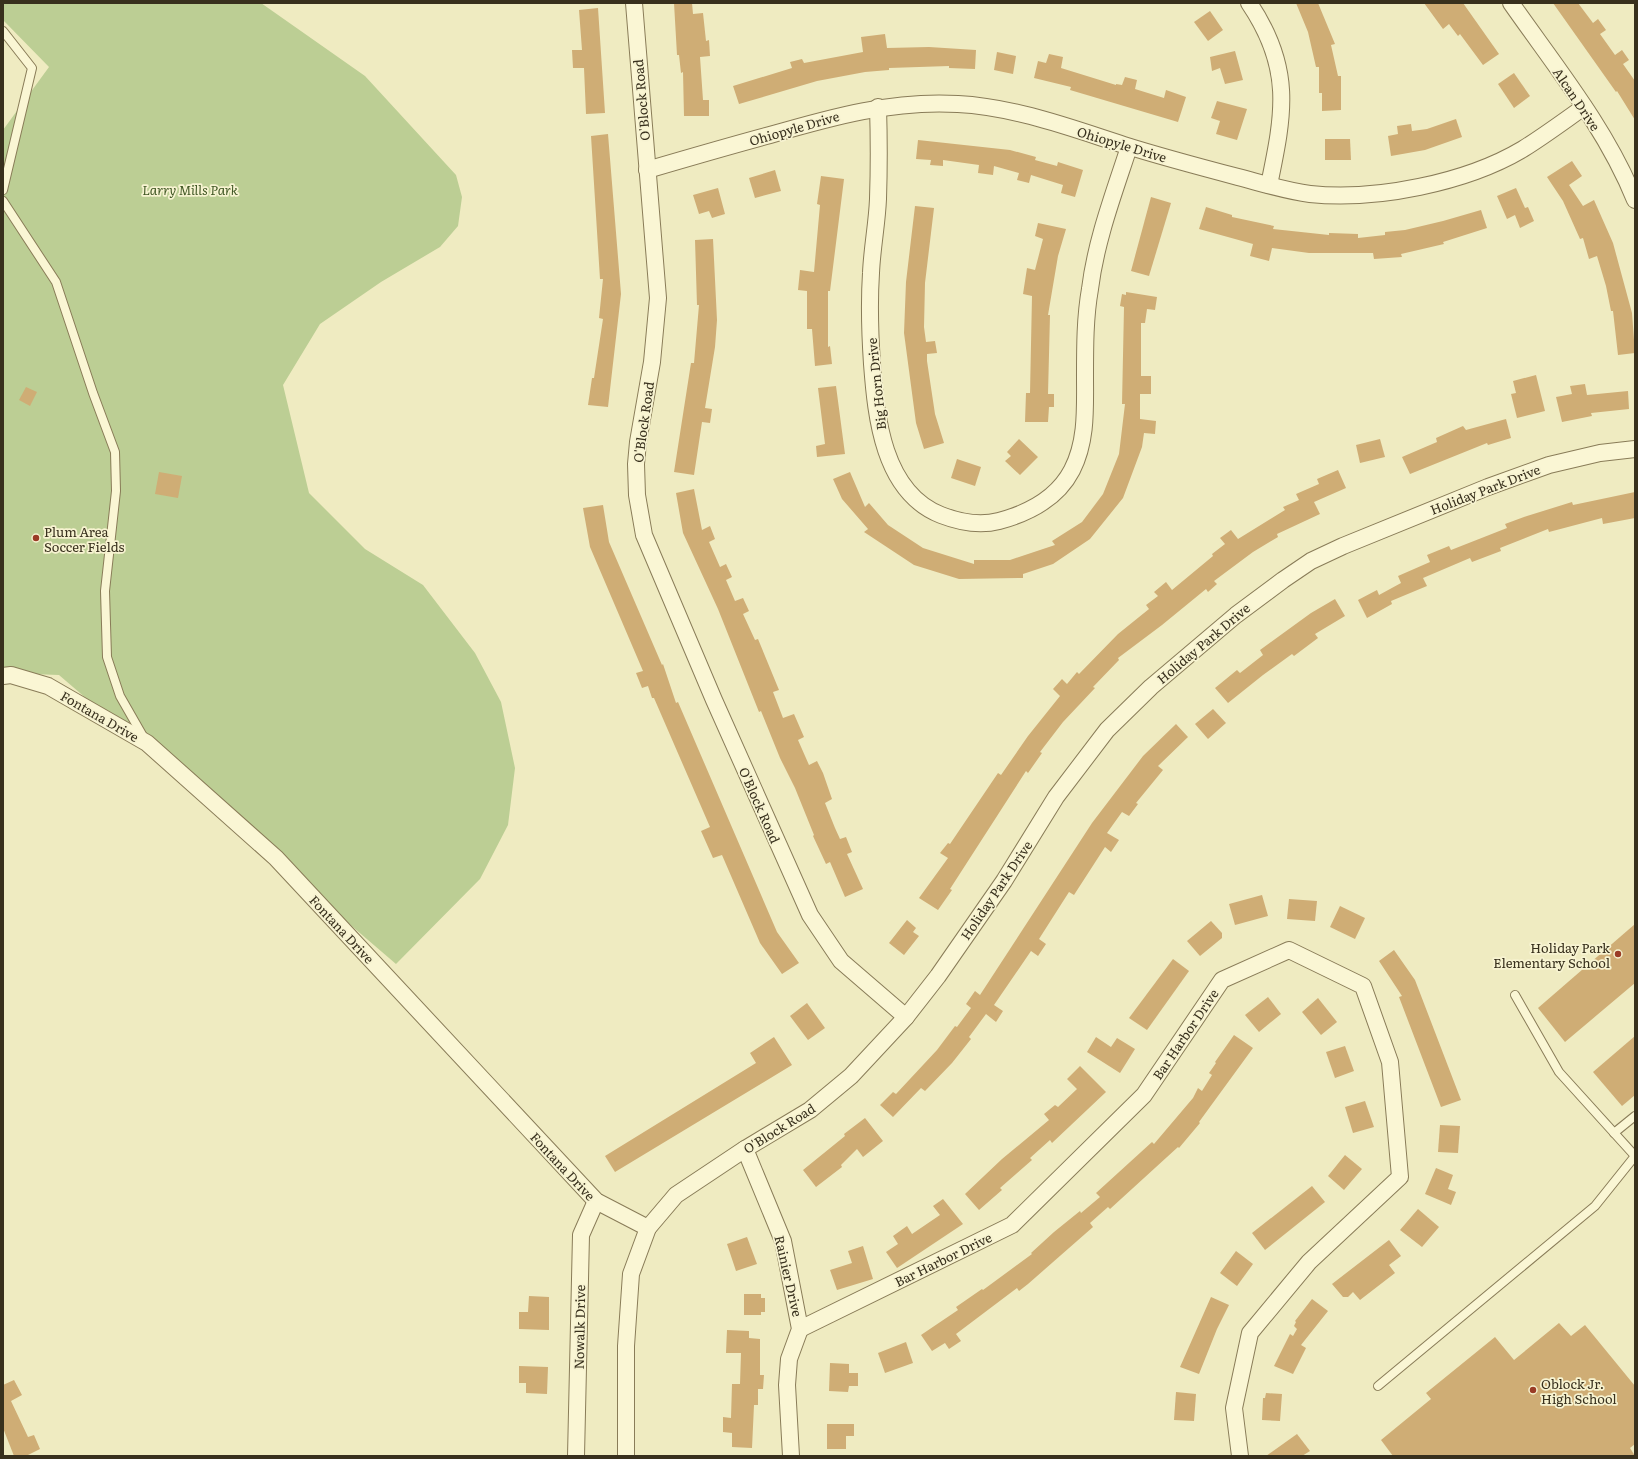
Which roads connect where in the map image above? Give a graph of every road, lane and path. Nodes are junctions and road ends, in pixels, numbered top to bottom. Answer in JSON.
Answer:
{"nodes":[{"id":1,"x":634,"y":3,"type":"edge"},
{"id":2,"x":1249,"y":3,"type":"edge"},
{"id":3,"x":1511,"y":3,"type":"edge"},
{"id":4,"x":3,"y":31,"type":"edge"},
{"id":5,"x":878,"y":107,"type":"junction"},
{"id":6,"x":1584,"y":107,"type":"junction"},
{"id":7,"x":1129,"y":147,"type":"junction"},
{"id":8,"x":648,"y":170,"type":"junction"},
{"id":9,"x":1269,"y":185,"type":"junction"},
{"id":10,"x":3,"y":190,"type":"edge"},
{"id":11,"x":1635,"y":200,"type":"edge"},
{"id":12,"x":3,"y":201,"type":"edge"},
{"id":13,"x":1635,"y":449,"type":"edge"},
{"id":14,"x":3,"y":676,"type":"edge"},
{"id":15,"x":147,"y":743,"type":"junction"},
{"id":16,"x":1515,"y":995,"type":"dead end"},
{"id":17,"x":906,"y":1017,"type":"junction"},
{"id":18,"x":1635,"y":1116,"type":"edge"},
{"id":19,"x":1614,"y":1133,"type":"junction"},
{"id":20,"x":745,"y":1149,"type":"junction"},
{"id":21,"x":1635,"y":1156,"type":"edge"},
{"id":22,"x":596,"y":1201,"type":"junction"},
{"id":23,"x":648,"y":1228,"type":"junction"},
{"id":24,"x":800,"y":1328,"type":"junction"},
{"id":25,"x":1378,"y":1386,"type":"dead end"},
{"id":26,"x":576,"y":1456,"type":"edge"},
{"id":27,"x":626,"y":1456,"type":"edge"},
{"id":28,"x":791,"y":1456,"type":"edge"},
{"id":29,"x":1240,"y":1456,"type":"edge"}],
"edges":[{"from":1,"to":8,"type":"street","name":"O'Block Road"},
{"from":2,"to":9,"type":"street"},
{"from":3,"to":6,"type":"street","name":"Alcan Drive"},
{"from":4,"to":10,"type":"lane"},
{"from":5,"to":7,"type":"street","name":"Ohiopyle Drive"},
{"from":5,"to":7,"type":"street","name":"Big Horn Drive"},
{"from":5,"to":8,"type":"street","name":"Ohiopyle Drive"},
{"from":6,"to":9,"type":"street","name":"Ohiopyle Drive"},
{"from":6,"to":11,"type":"street","name":"Alcan Drive"},
{"from":7,"to":9,"type":"street","name":"Ohiopyle Drive"},
{"from":8,"to":17,"type":"street","name":"O'Block Road"},
{"from":12,"to":15,"type":"lane"},
{"from":13,"to":17,"type":"street","name":"Holiday Park Drive"},
{"from":14,"to":15,"type":"street","name":"Fontana Drive"},
{"from":15,"to":22,"type":"street","name":"Fontana Drive"},
{"from":16,"to":19,"type":"lane"},
{"from":17,"to":20,"type":"street","name":"O'Block Road"},
{"from":18,"to":19,"type":"lane"},
{"from":19,"to":21,"type":"lane"},
{"from":20,"to":23,"type":"street","name":"O'Block Road"},
{"from":20,"to":24,"type":"street","name":"Rainier Drive"},
{"from":21,"to":25,"type":"lane"},
{"from":22,"to":23,"type":"street","name":"Fontana Drive"},
{"from":22,"to":26,"type":"street","name":"Nowalk Drive"},
{"from":23,"to":27,"type":"street","name":"O'Block Road"},
{"from":24,"to":28,"type":"street","name":"Rainier Drive"},
{"from":24,"to":29,"type":"street","name":"Bar Harbor Drive"}]}
